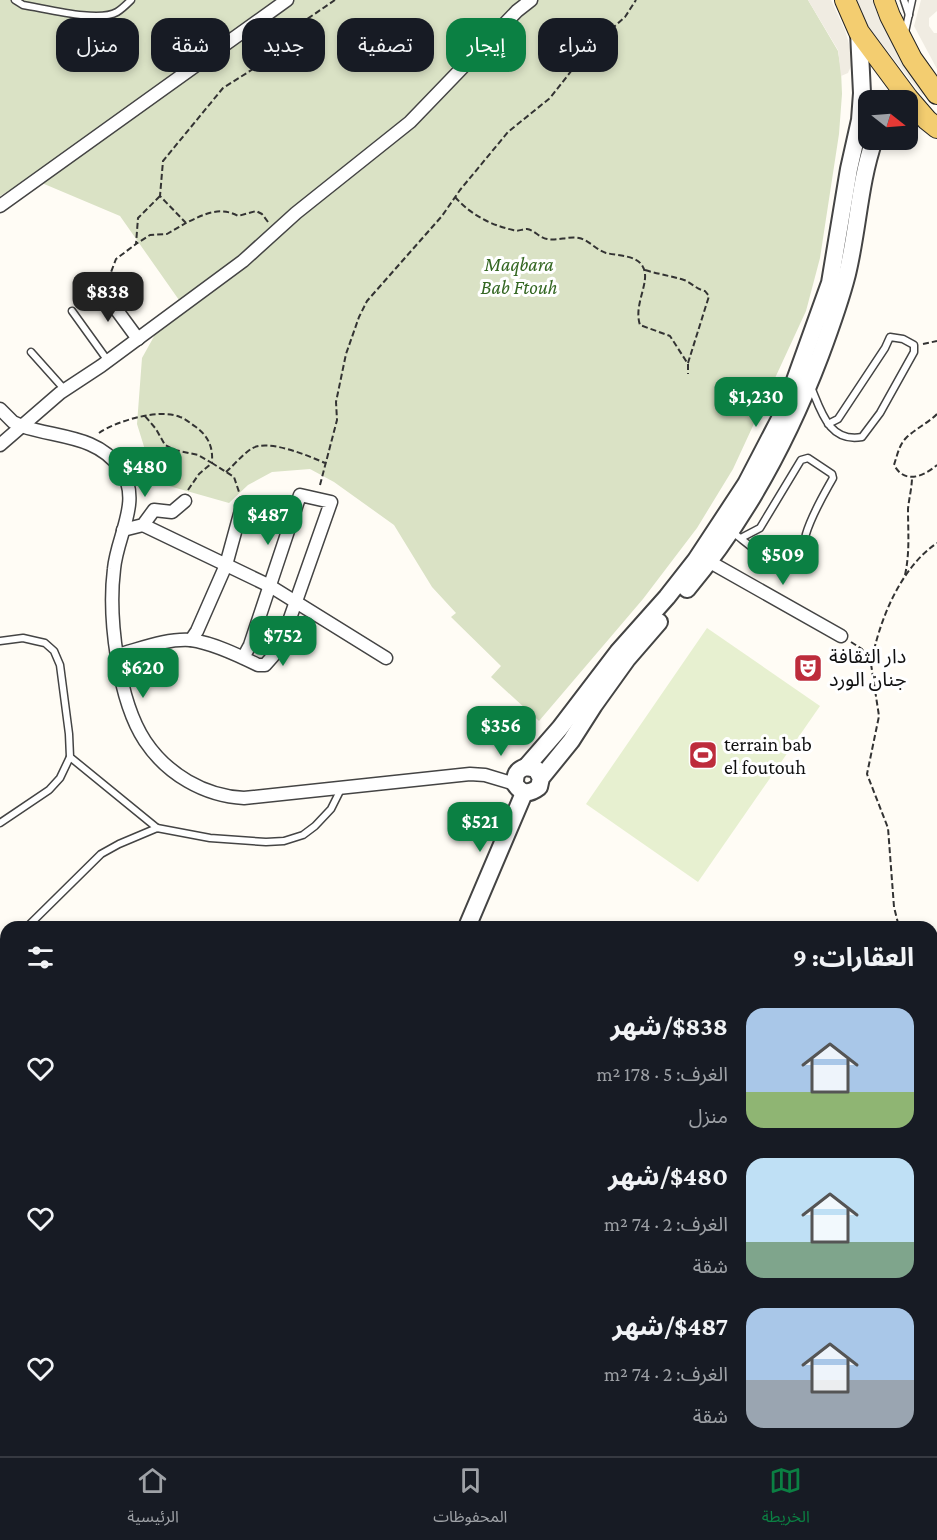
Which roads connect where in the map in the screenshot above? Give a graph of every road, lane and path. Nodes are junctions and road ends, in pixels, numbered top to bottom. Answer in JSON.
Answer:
{"nodes":[{"id":1,"x":15,"y":0,"type":"edge"},
{"id":2,"x":131,"y":0,"type":"edge"},
{"id":3,"x":287,"y":0,"type":"edge"},
{"id":4,"x":335,"y":0,"type":"edge"},
{"id":5,"x":531,"y":0,"type":"edge"},
{"id":6,"x":636,"y":0,"type":"edge"},
{"id":7,"x":845,"y":0,"type":"edge"},
{"id":8,"x":884,"y":0,"type":"edge"},
{"id":9,"x":904,"y":0,"type":"edge"},
{"id":10,"x":912,"y":0,"type":"edge"},
{"id":11,"x":909,"y":16,"type":"junction"},
{"id":12,"x":859,"y":32,"type":"junction"},
{"id":13,"x":903,"y":39,"type":"junction"},
{"id":14,"x":937,"y":94,"type":"edge"},
{"id":15,"x":918,"y":116,"type":"edge"},
{"id":16,"x":932,"y":124,"type":"edge"},
{"id":17,"x":871,"y":150,"type":"edge"},
{"id":18,"x":160,"y":196,"type":"junction"},
{"id":19,"x":454,"y":197,"type":"junction"},
{"id":20,"x":0,"y":206,"type":"edge"},
{"id":21,"x":186,"y":223,"type":"junction"},
{"id":22,"x":275,"y":232,"type":"junction"},
{"id":23,"x":136,"y":244,"type":"junction"},
{"id":24,"x":645,"y":270,"type":"junction"},
{"id":25,"x":102,"y":290,"type":"joint"},
{"id":26,"x":72,"y":311,"type":"dead end"},
{"id":27,"x":138,"y":339,"type":"junction"},
{"id":28,"x":937,"y":341,"type":"edge"},
{"id":29,"x":914,"y":345,"type":"junction"},
{"id":30,"x":32,"y":352,"type":"dead end"},
{"id":31,"x":108,"y":361,"type":"junction"},
{"id":32,"x":687,"y":364,"type":"junction"},
{"id":33,"x":688,"y":374,"type":"dead end"},
{"id":34,"x":809,"y":383,"type":"junction"},
{"id":35,"x":65,"y":390,"type":"junction"},
{"id":36,"x":0,"y":409,"type":"edge"},
{"id":37,"x":790,"y":413,"type":"junction"},
{"id":38,"x":937,"y":414,"type":"edge"},
{"id":39,"x":145,"y":416,"type":"junction"},
{"id":40,"x":828,"y":424,"type":"junction"},
{"id":41,"x":22,"y":426,"type":"junction"},
{"id":42,"x":87,"y":442,"type":"junction"},
{"id":43,"x":0,"y":445,"type":"edge"},
{"id":44,"x":212,"y":463,"type":"junction"},
{"id":45,"x":325,"y":463,"type":"junction"},
{"id":46,"x":937,"y":465,"type":"edge"},
{"id":47,"x":226,"y":472,"type":"junction"},
{"id":48,"x":912,"y":477,"type":"junction"},
{"id":49,"x":316,"y":498,"type":"junction"},
{"id":50,"x":185,"y":501,"type":"joint"},
{"id":51,"x":243,"y":503,"type":"joint"},
{"id":52,"x":143,"y":525,"type":"junction"},
{"id":53,"x":123,"y":530,"type":"junction"},
{"id":54,"x":731,"y":531,"type":"junction"},
{"id":55,"x":937,"y":543,"type":"edge"},
{"id":56,"x":710,"y":562,"type":"junction"},
{"id":57,"x":225,"y":565,"type":"junction"},
{"id":58,"x":905,"y":576,"type":"junction"},
{"id":59,"x":270,"y":586,"type":"junction"},
{"id":60,"x":296,"y":602,"type":"junction"},
{"id":61,"x":841,"y":636,"type":"joint"},
{"id":62,"x":191,"y":640,"type":"junction"},
{"id":63,"x":0,"y":641,"type":"edge"},
{"id":64,"x":117,"y":655,"type":"junction"},
{"id":65,"x":243,"y":658,"type":"junction"},
{"id":66,"x":386,"y":658,"type":"dead end"},
{"id":67,"x":871,"y":664,"type":"junction"},
{"id":68,"x":70,"y":757,"type":"junction"},
{"id":69,"x":522,"y":778,"type":"junction"},
{"id":70,"x":342,"y":787,"type":"junction"},
{"id":71,"x":0,"y":824,"type":"edge"},
{"id":72,"x":157,"y":828,"type":"junction"},
{"id":73,"x":33,"y":921,"type":"edge"},
{"id":74,"x":469,"y":921,"type":"edge"},
{"id":75,"x":898,"y":921,"type":"edge"}],
"edges":[{"from":1,"to":2,"type":"lane"},
{"from":3,"to":20,"type":"street"},
{"from":4,"to":18,"type":"path"},
{"from":5,"to":22,"type":"street"},
{"from":6,"to":19,"type":"path"},
{"from":7,"to":12,"type":"main road"},
{"from":8,"to":13,"type":"main road"},
{"from":9,"to":11,"type":"lane"},
{"from":10,"to":11,"type":"lane"},
{"from":11,"to":13,"type":"lane"},
{"from":12,"to":16,"type":"main road"},
{"from":12,"to":37,"type":"street"},
{"from":13,"to":14,"type":"main road"},
{"from":15,"to":16,"type":"street"},
{"from":17,"to":34,"type":"street"},
{"from":18,"to":21,"type":"path"},
{"from":18,"to":23,"type":"path"},
{"from":19,"to":24,"type":"path"},
{"from":19,"to":45,"type":"path"},
{"from":21,"to":22,"type":"path"},
{"from":21,"to":23,"type":"path"},
{"from":22,"to":27,"type":"street"},
{"from":23,"to":25,"type":"path"},
{"from":24,"to":32,"type":"path"},
{"from":24,"to":32,"type":"path"},
{"from":25,"to":27,"type":"street"},
{"from":26,"to":31,"type":"lane"},
{"from":27,"to":31,"type":"street"},
{"from":28,"to":29,"type":"path"},
{"from":29,"to":40,"type":"lane"},
{"from":29,"to":40,"type":"lane"},
{"from":30,"to":35,"type":"lane"},
{"from":31,"to":35,"type":"street"},
{"from":32,"to":33,"type":"path"},
{"from":34,"to":37,"type":"street"},
{"from":34,"to":40,"type":"lane"},
{"from":35,"to":41,"type":"street"},
{"from":36,"to":41,"type":"street"},
{"from":37,"to":54,"type":"street"},
{"from":38,"to":48,"type":"path"},
{"from":39,"to":42,"type":"path"},
{"from":39,"to":44,"type":"path"},
{"from":39,"to":44,"type":"path"},
{"from":41,"to":42,"type":"street"},
{"from":41,"to":43,"type":"street"},
{"from":42,"to":53,"type":"street"},
{"from":44,"to":47,"type":"path"},
{"from":44,"to":50,"type":"path"},
{"from":45,"to":47,"type":"path"},
{"from":45,"to":49,"type":"path"},
{"from":46,"to":48,"type":"path"},
{"from":47,"to":51,"type":"path"},
{"from":48,"to":58,"type":"path"},
{"from":49,"to":59,"type":"street"},
{"from":49,"to":60,"type":"street"},
{"from":50,"to":52,"type":"street"},
{"from":51,"to":57,"type":"street"},
{"from":52,"to":53,"type":"street"},
{"from":52,"to":57,"type":"street"},
{"from":53,"to":64,"type":"street"},
{"from":54,"to":54,"type":"lane"},
{"from":54,"to":56,"type":"street"},
{"from":54,"to":69,"type":"street"},
{"from":55,"to":58,"type":"path"},
{"from":56,"to":61,"type":"street"},
{"from":56,"to":69,"type":"street"},
{"from":57,"to":59,"type":"street"},
{"from":57,"to":62,"type":"street"},
{"from":58,"to":67,"type":"path"},
{"from":59,"to":60,"type":"street"},
{"from":59,"to":65,"type":"street"},
{"from":60,"to":65,"type":"street"},
{"from":60,"to":66,"type":"street"},
{"from":61,"to":67,"type":"path"},
{"from":62,"to":64,"type":"street"},
{"from":62,"to":65,"type":"street"},
{"from":63,"to":68,"type":"lane"},
{"from":64,"to":70,"type":"street"},
{"from":67,"to":75,"type":"path"},
{"from":68,"to":71,"type":"lane"},
{"from":68,"to":72,"type":"lane"},
{"from":69,"to":70,"type":"street"},
{"from":69,"to":74,"type":"street"},
{"from":70,"to":72,"type":"lane"},
{"from":72,"to":73,"type":"lane"}]}
